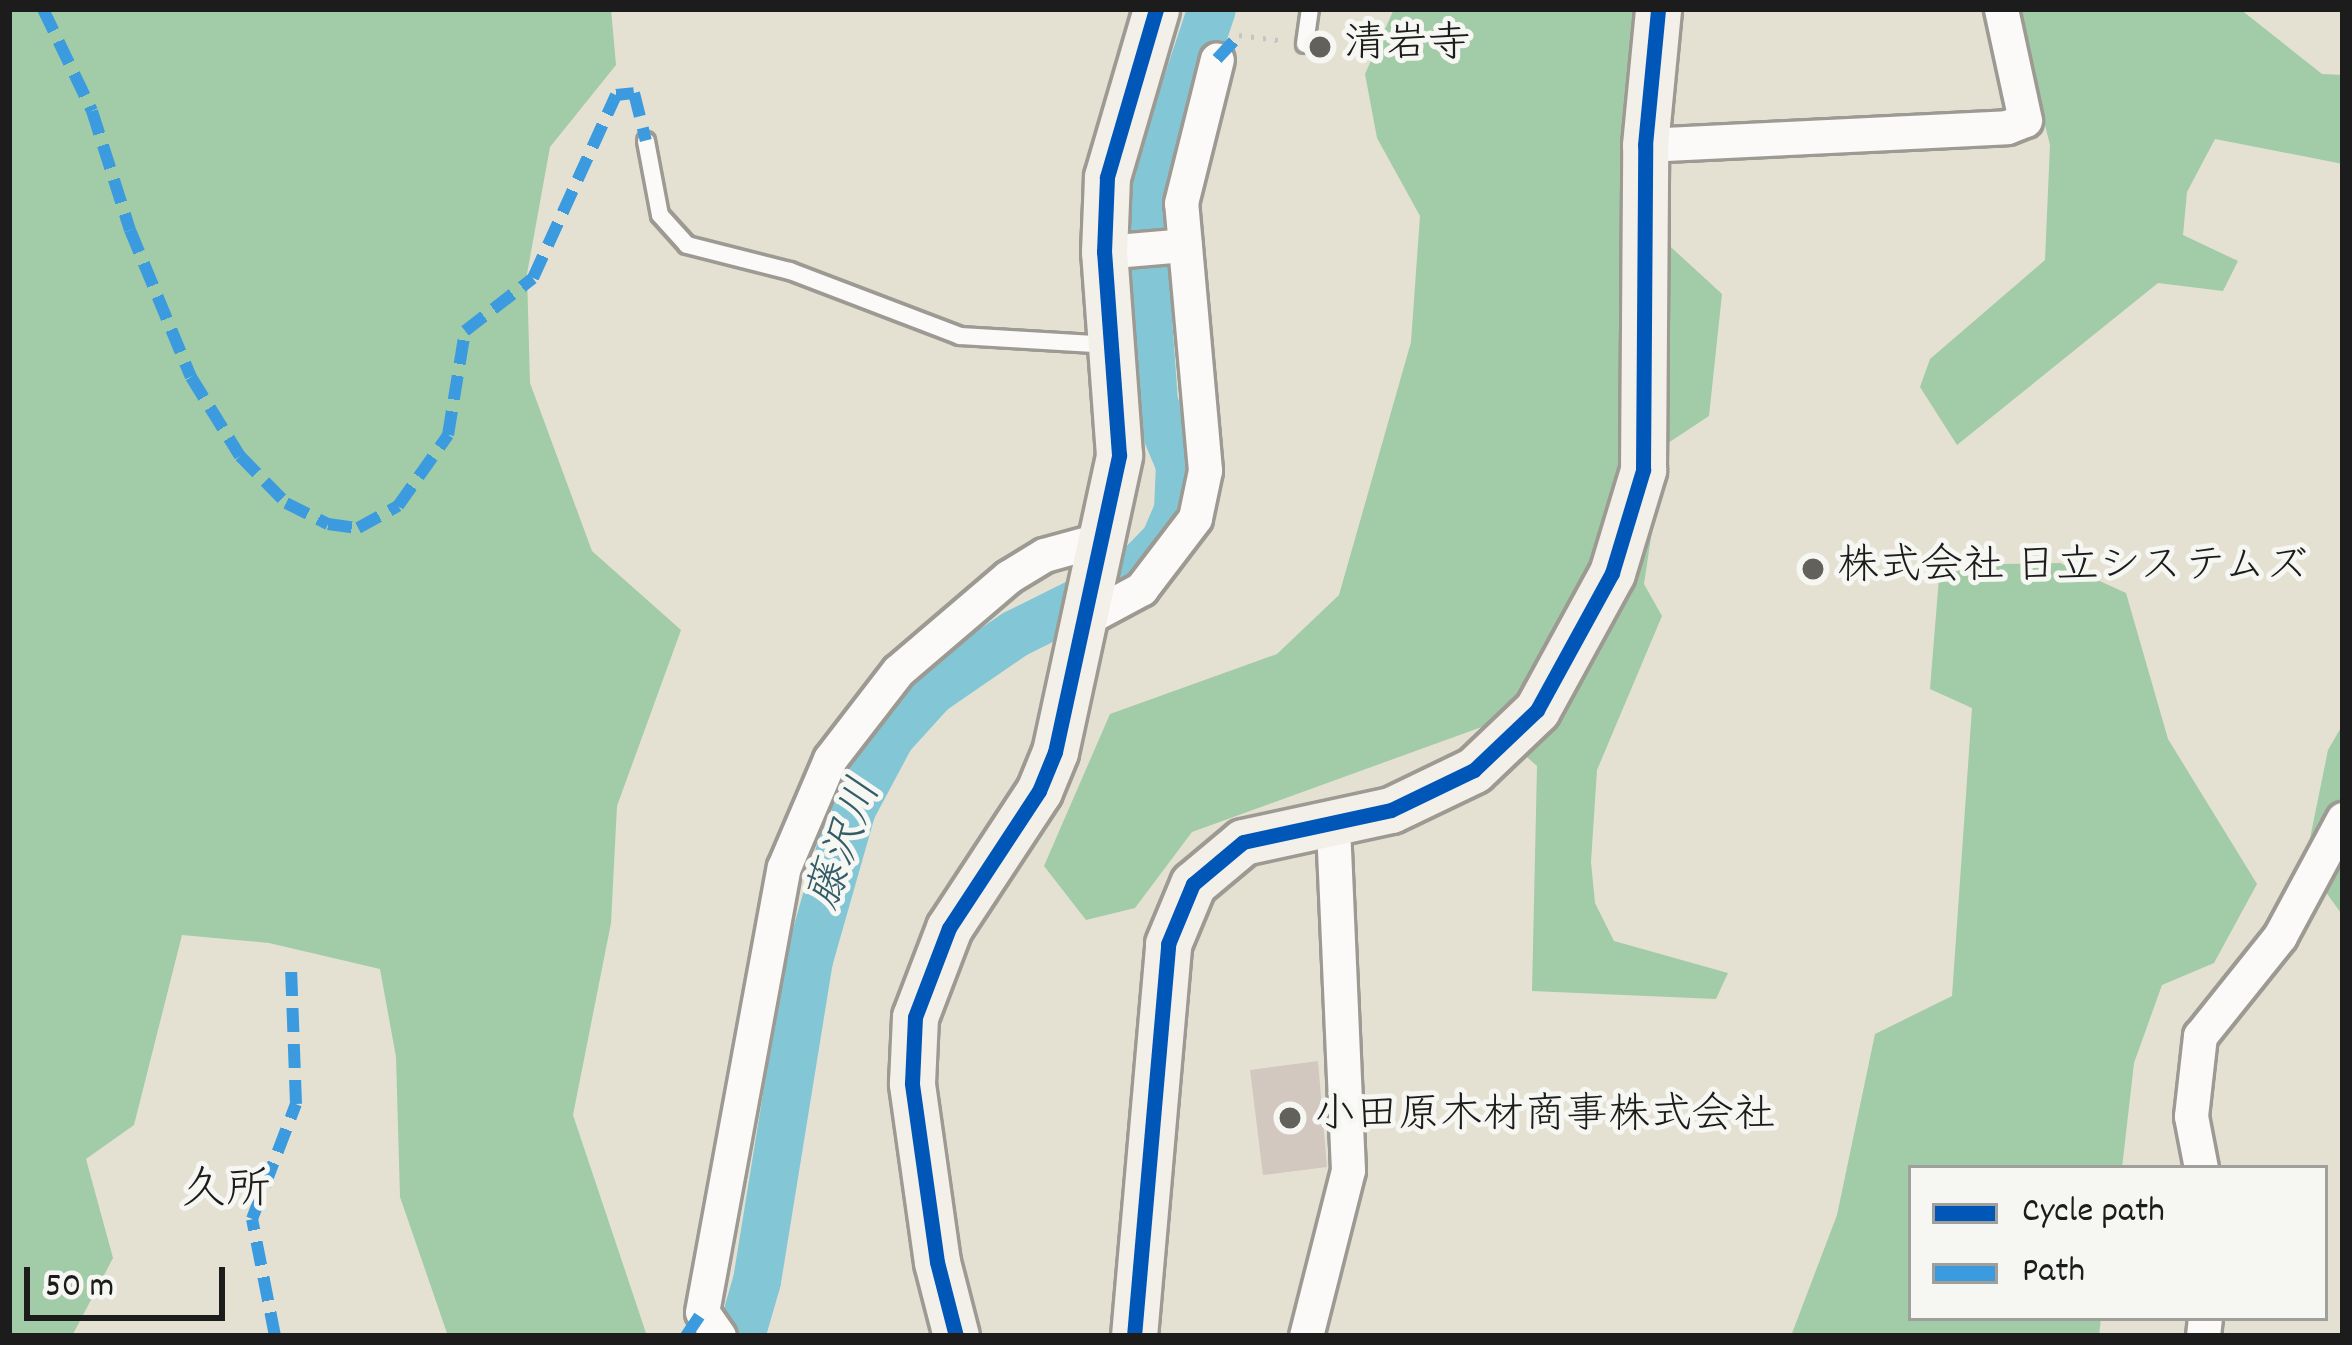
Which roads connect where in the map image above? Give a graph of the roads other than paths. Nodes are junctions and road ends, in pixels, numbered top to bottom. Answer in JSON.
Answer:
{"nodes":[{"id":1,"x":1156,"y":9,"type":"edge"},
{"id":2,"x":1310,"y":9,"type":"edge"},
{"id":3,"x":1658,"y":9,"type":"edge"},
{"id":4,"x":2001,"y":9,"type":"edge"},
{"id":5,"x":1305,"y":44,"type":"dead end"},
{"id":6,"x":1228,"y":47,"type":"road end"},
{"id":7,"x":646,"y":141,"type":"dead end"},
{"id":8,"x":1645,"y":145,"type":"junction"},
{"id":9,"x":1180,"y":245,"type":"junction"},
{"id":10,"x":1113,"y":251,"type":"junction"},
{"id":11,"x":1114,"y":346,"type":"junction"},
{"id":12,"x":1101,"y":530,"type":"junction"},
{"id":13,"x":1085,"y":619,"type":"junction"},
{"id":14,"x":2343,"y":819,"type":"edge"},
{"id":15,"x":1333,"y":824,"type":"junction"},
{"id":16,"x":2200,"y":1165,"type":"edge"},
{"id":17,"x":711,"y":1324,"type":"edge"},
{"id":18,"x":956,"y":1336,"type":"edge"},
{"id":19,"x":1134,"y":1336,"type":"edge"},
{"id":20,"x":1306,"y":1336,"type":"edge"}],
"edges":[{"from":1,"to":10,"type":"street"},
{"from":2,"to":5,"type":"lane"},
{"from":3,"to":8,"type":"street"},
{"from":4,"to":8,"type":"street"},
{"from":6,"to":9,"type":"street"},
{"from":7,"to":11,"type":"lane"},
{"from":8,"to":15,"type":"street"},
{"from":9,"to":10,"type":"street"},
{"from":9,"to":13,"type":"street"},
{"from":10,"to":11,"type":"street"},
{"from":11,"to":12,"type":"street"},
{"from":12,"to":13,"type":"street"},
{"from":12,"to":17,"type":"street"},
{"from":13,"to":18,"type":"street"},
{"from":14,"to":16,"type":"street"},
{"from":15,"to":19,"type":"street"},
{"from":15,"to":20,"type":"street"}]}
